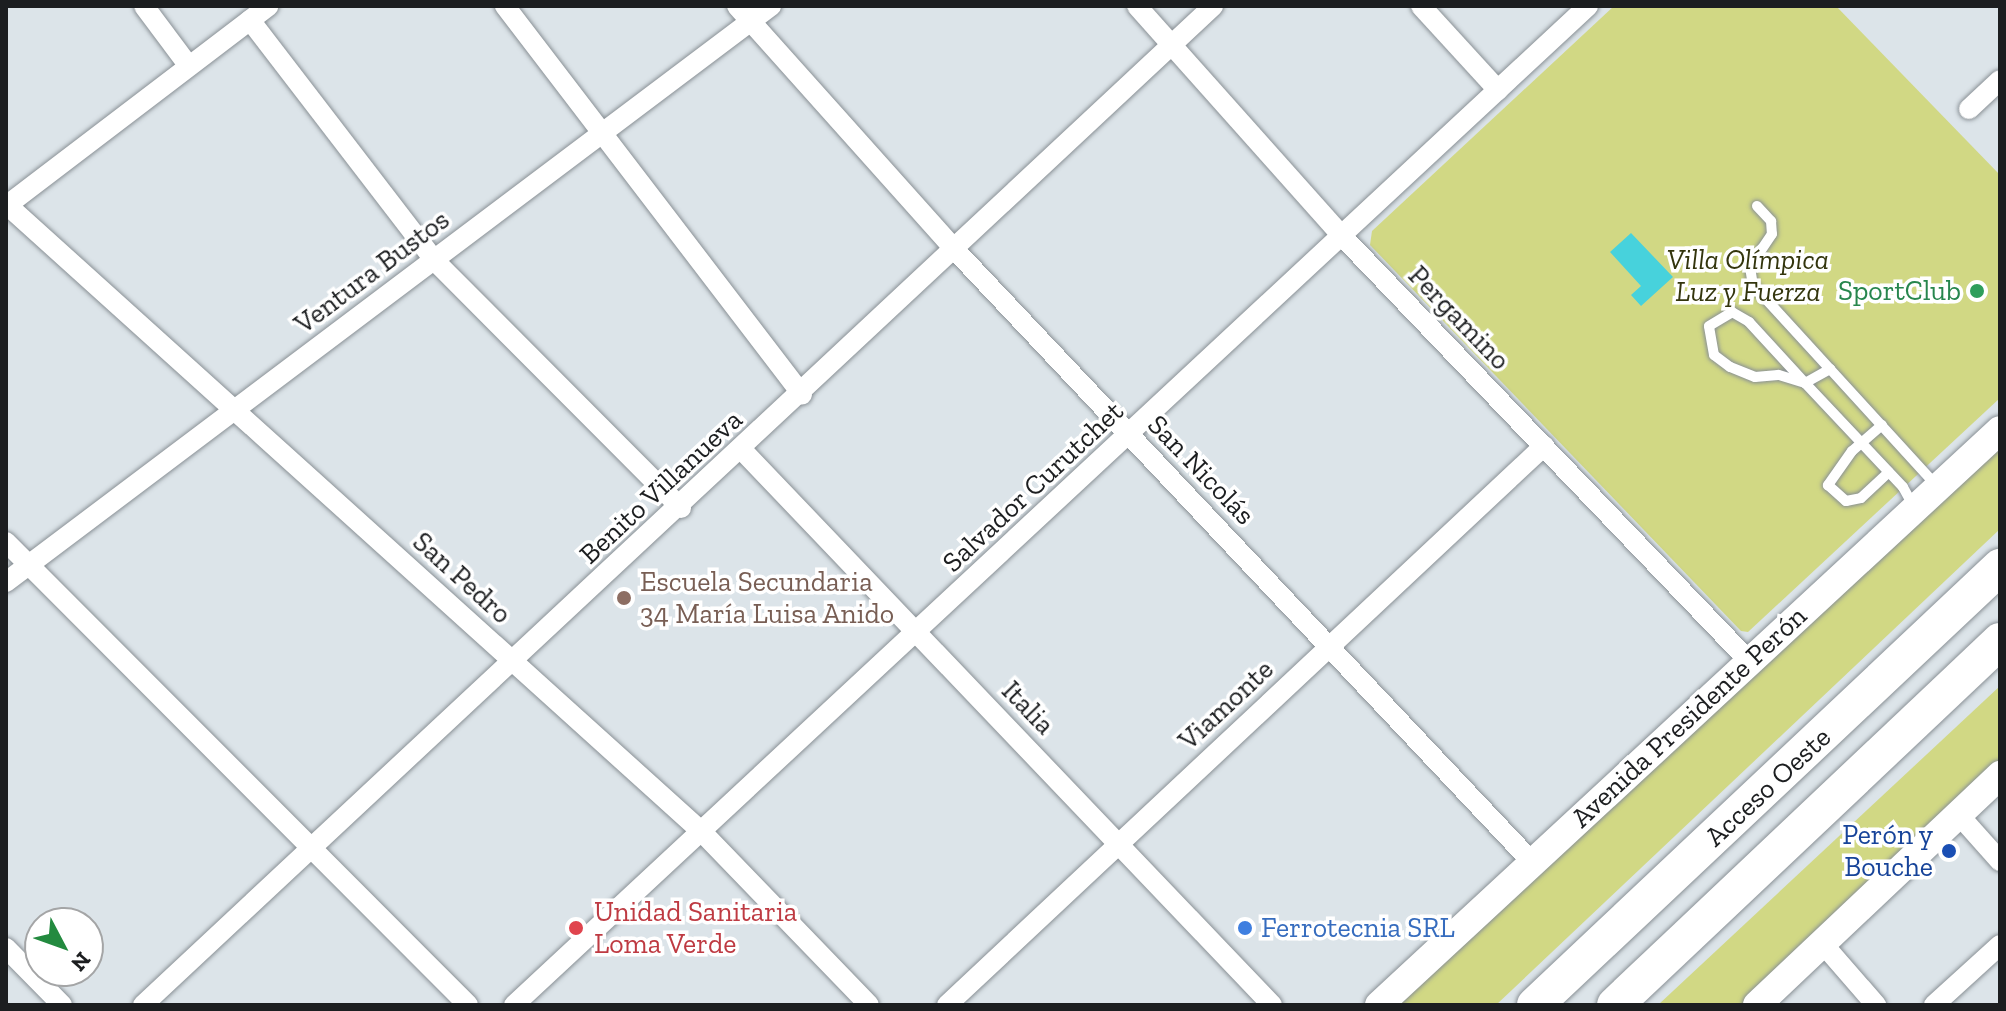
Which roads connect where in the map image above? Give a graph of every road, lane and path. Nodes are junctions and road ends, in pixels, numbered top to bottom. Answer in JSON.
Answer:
{"nodes":[{"id":1,"x":144,"y":6,"type":"edge"},
{"id":2,"x":269,"y":6,"type":"edge"},
{"id":3,"x":505,"y":6,"type":"edge"},
{"id":4,"x":771,"y":6,"type":"edge"},
{"id":5,"x":1137,"y":6,"type":"edge"},
{"id":6,"x":1213,"y":6,"type":"edge"},
{"id":7,"x":1421,"y":6,"type":"edge"},
{"id":8,"x":1588,"y":6,"type":"edge"},
{"id":9,"x":743,"y":14,"type":"edge"},
{"id":10,"x":250,"y":20,"type":"junction"},
{"id":11,"x":1172,"y":46,"type":"junction"},
{"id":12,"x":188,"y":65,"type":"junction"},
{"id":13,"x":2000,"y":80,"type":"edge"},
{"id":14,"x":1498,"y":90,"type":"junction"},
{"id":15,"x":1969,"y":109,"type":"dead end"},
{"id":16,"x":602,"y":134,"type":"junction"},
{"id":17,"x":6,"y":205,"type":"edge"},
{"id":18,"x":1757,"y":206,"type":"dead end"},
{"id":19,"x":1341,"y":235,"type":"junction"},
{"id":20,"x":956,"y":251,"type":"junction"},
{"id":21,"x":434,"y":260,"type":"junction"},
{"id":22,"x":1830,"y":369,"type":"junction"},
{"id":23,"x":1805,"y":383,"type":"junction"},
{"id":24,"x":802,"y":394,"type":"junction"},
{"id":25,"x":233,"y":412,"type":"junction"},
{"id":26,"x":1882,"y":425,"type":"junction"},
{"id":27,"x":2000,"y":430,"type":"edge"},
{"id":28,"x":1129,"y":436,"type":"junction"},
{"id":29,"x":1861,"y":443,"type":"junction"},
{"id":30,"x":1544,"y":446,"type":"junction"},
{"id":31,"x":743,"y":451,"type":"junction"},
{"id":32,"x":1889,"y":472,"type":"junction"},
{"id":33,"x":1938,"y":487,"type":"junction"},
{"id":34,"x":681,"y":508,"type":"junction"},
{"id":35,"x":1915,"y":509,"type":"junction"},
{"id":36,"x":6,"y":542,"type":"edge"},
{"id":37,"x":29,"y":565,"type":"junction"},
{"id":38,"x":2000,"y":567,"type":"edge"},
{"id":39,"x":6,"y":582,"type":"edge"},
{"id":40,"x":917,"y":633,"type":"junction"},
{"id":41,"x":2000,"y":641,"type":"edge"},
{"id":42,"x":1330,"y":645,"type":"junction"},
{"id":43,"x":514,"y":661,"type":"junction"},
{"id":44,"x":1749,"y":661,"type":"junction"},
{"id":45,"x":2000,"y":775,"type":"edge"},
{"id":46,"x":1959,"y":815,"type":"junction"},
{"id":47,"x":702,"y":832,"type":"junction"},
{"id":48,"x":1119,"y":845,"type":"junction"},
{"id":49,"x":310,"y":849,"type":"junction"},
{"id":50,"x":2000,"y":861,"type":"edge"},
{"id":51,"x":1532,"y":862,"type":"junction"},
{"id":52,"x":1823,"y":944,"type":"junction"},
{"id":53,"x":2000,"y":945,"type":"edge"},
{"id":54,"x":6,"y":948,"type":"edge"},
{"id":55,"x":62,"y":1005,"type":"edge"},
{"id":56,"x":143,"y":1005,"type":"edge"},
{"id":57,"x":468,"y":1005,"type":"edge"},
{"id":58,"x":514,"y":1005,"type":"edge"},
{"id":59,"x":869,"y":1005,"type":"edge"},
{"id":60,"x":947,"y":1005,"type":"edge"},
{"id":61,"x":1272,"y":1005,"type":"edge"},
{"id":62,"x":1379,"y":1005,"type":"edge"},
{"id":63,"x":1535,"y":1005,"type":"edge"},
{"id":64,"x":1615,"y":1005,"type":"edge"},
{"id":65,"x":1757,"y":1005,"type":"edge"},
{"id":66,"x":1876,"y":1005,"type":"edge"},
{"id":67,"x":1934,"y":1005,"type":"edge"}],
"edges":[{"from":1,"to":12,"type":"street"},
{"from":2,"to":10,"type":"street"},
{"from":3,"to":16,"type":"street"},
{"from":4,"to":9,"type":"street","name":"Ventura Bustos"},
{"from":5,"to":11,"type":"street","name":"Pergamino"},
{"from":6,"to":11,"type":"street","name":"Benito Villanueva"},
{"from":7,"to":14,"type":"street"},
{"from":8,"to":14,"type":"street","name":"Salvador Curutchet"},
{"from":9,"to":16,"type":"street","name":"Ventura Bustos"},
{"from":9,"to":20,"type":"street","name":"San Nicolás"},
{"from":10,"to":12,"type":"street"},
{"from":10,"to":21,"type":"street"},
{"from":11,"to":19,"type":"street","name":"Pergamino"},
{"from":11,"to":20,"type":"street","name":"Benito Villanueva"},
{"from":12,"to":17,"type":"street"},
{"from":13,"to":15,"type":"street"},
{"from":14,"to":19,"type":"street","name":"Salvador Curutchet"},
{"from":16,"to":21,"type":"street","name":"Ventura Bustos"},
{"from":16,"to":24,"type":"street"},
{"from":17,"to":25,"type":"street","name":"San Pedro"},
{"from":18,"to":22,"type":"lane"},
{"from":19,"to":28,"type":"street","name":"Salvador Curutchet"},
{"from":19,"to":30,"type":"street","name":"Pergamino"},
{"from":20,"to":24,"type":"street","name":"Benito Villanueva"},
{"from":20,"to":28,"type":"street","name":"San Nicolás"},
{"from":21,"to":25,"type":"street","name":"Ventura Bustos"},
{"from":21,"to":34,"type":"street"},
{"from":22,"to":23,"type":"lane"},
{"from":22,"to":26,"type":"lane"},
{"from":23,"to":23,"type":"lane"},
{"from":23,"to":29,"type":"lane"},
{"from":24,"to":31,"type":"street","name":"Benito Villanueva"},
{"from":25,"to":37,"type":"street","name":"Ventura Bustos"},
{"from":25,"to":43,"type":"street","name":"San Pedro"},
{"from":26,"to":29,"type":"lane"},
{"from":26,"to":33,"type":"lane"},
{"from":27,"to":33,"type":"street","name":"Avenida Presidente Perón"},
{"from":28,"to":40,"type":"street","name":"Salvador Curutchet"},
{"from":28,"to":42,"type":"street","name":"San Nicolás"},
{"from":29,"to":32,"type":"lane"},
{"from":29,"to":32,"type":"lane"},
{"from":30,"to":42,"type":"street","name":"Viamonte"},
{"from":30,"to":44,"type":"street","name":"Pergamino"},
{"from":31,"to":34,"type":"street","name":"Benito Villanueva"},
{"from":31,"to":40,"type":"street","name":"Italia"},
{"from":32,"to":35,"type":"lane"},
{"from":33,"to":35,"type":"street","name":"Avenida Presidente Perón"},
{"from":34,"to":43,"type":"street","name":"Benito Villanueva"},
{"from":35,"to":44,"type":"street","name":"Avenida Presidente Perón"},
{"from":36,"to":37,"type":"street"},
{"from":37,"to":39,"type":"street","name":"Ventura Bustos"},
{"from":37,"to":49,"type":"street"},
{"from":38,"to":63,"type":"highway","name":"Acceso Oeste"},
{"from":40,"to":47,"type":"street","name":"Salvador Curutchet"},
{"from":40,"to":48,"type":"street","name":"Italia"},
{"from":41,"to":64,"type":"highway","name":"Acceso Oeste"},
{"from":42,"to":48,"type":"street","name":"Viamonte"},
{"from":42,"to":51,"type":"street","name":"San Nicolás"},
{"from":43,"to":47,"type":"street","name":"San Pedro"},
{"from":43,"to":49,"type":"street","name":"Benito Villanueva"},
{"from":44,"to":51,"type":"street","name":"Avenida Presidente Perón"},
{"from":45,"to":46,"type":"street"},
{"from":46,"to":50,"type":"street"},
{"from":46,"to":52,"type":"street"},
{"from":47,"to":58,"type":"street","name":"Salvador Curutchet"},
{"from":47,"to":59,"type":"street","name":"San Pedro"},
{"from":48,"to":60,"type":"street","name":"Viamonte"},
{"from":48,"to":61,"type":"street","name":"Italia"},
{"from":49,"to":56,"type":"street","name":"Benito Villanueva"},
{"from":49,"to":57,"type":"street"},
{"from":51,"to":62,"type":"street","name":"Avenida Presidente Perón"},
{"from":52,"to":65,"type":"street"},
{"from":52,"to":66,"type":"street"},
{"from":53,"to":67,"type":"street"},
{"from":54,"to":55,"type":"street"}]}
